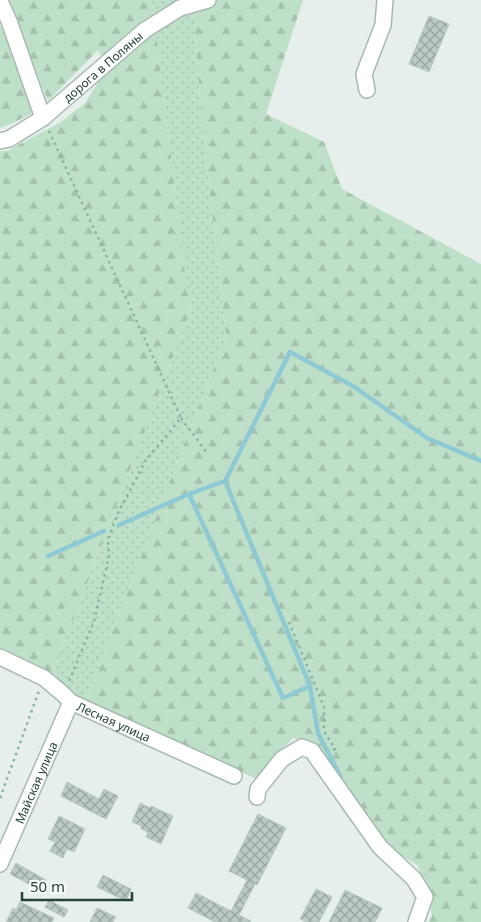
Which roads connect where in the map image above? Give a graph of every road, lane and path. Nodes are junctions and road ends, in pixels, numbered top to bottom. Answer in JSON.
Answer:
{"nodes":[{"id":1,"x":208,"y":0,"type":"edge"},
{"id":2,"x":385,"y":0,"type":"edge"},
{"id":3,"x":0,"y":1,"type":"edge"},
{"id":4,"x":368,"y":90,"type":"dead end"},
{"id":5,"x":43,"y":118,"type":"junction"},
{"id":6,"x":0,"y":141,"type":"edge"},
{"id":7,"x":181,"y":418,"type":"junction"},
{"id":8,"x":208,"y":454,"type":"dead end"},
{"id":9,"x":289,"y":622,"type":"dead end"},
{"id":10,"x":0,"y":657,"type":"edge"},
{"id":11,"x":44,"y":678,"type":"junction"},
{"id":12,"x":67,"y":698,"type":"junction"},
{"id":13,"x":332,"y":750,"type":"dead end"},
{"id":14,"x":234,"y":776,"type":"dead end"},
{"id":15,"x":257,"y":797,"type":"dead end"},
{"id":16,"x":0,"y":798,"type":"edge"},
{"id":17,"x":0,"y":864,"type":"edge"},
{"id":18,"x":416,"y":922,"type":"edge"}],
"edges":[{"from":1,"to":5,"type":"street","name":"дорога в Поляны"},
{"from":2,"to":4,"type":"street"},
{"from":3,"to":5,"type":"street"},
{"from":5,"to":6,"type":"street","name":"дорога в Поляны"},
{"from":5,"to":7,"type":"path"},
{"from":7,"to":8,"type":"path"},
{"from":7,"to":12,"type":"path"},
{"from":9,"to":13,"type":"path"},
{"from":10,"to":11,"type":"street","name":"Лесная улица"},
{"from":11,"to":12,"type":"street","name":"Лесная улица"},
{"from":11,"to":16,"type":"path"},
{"from":12,"to":14,"type":"street","name":"Лесная улица"},
{"from":12,"to":17,"type":"street","name":"Майская улица"},
{"from":15,"to":18,"type":"street"}]}
